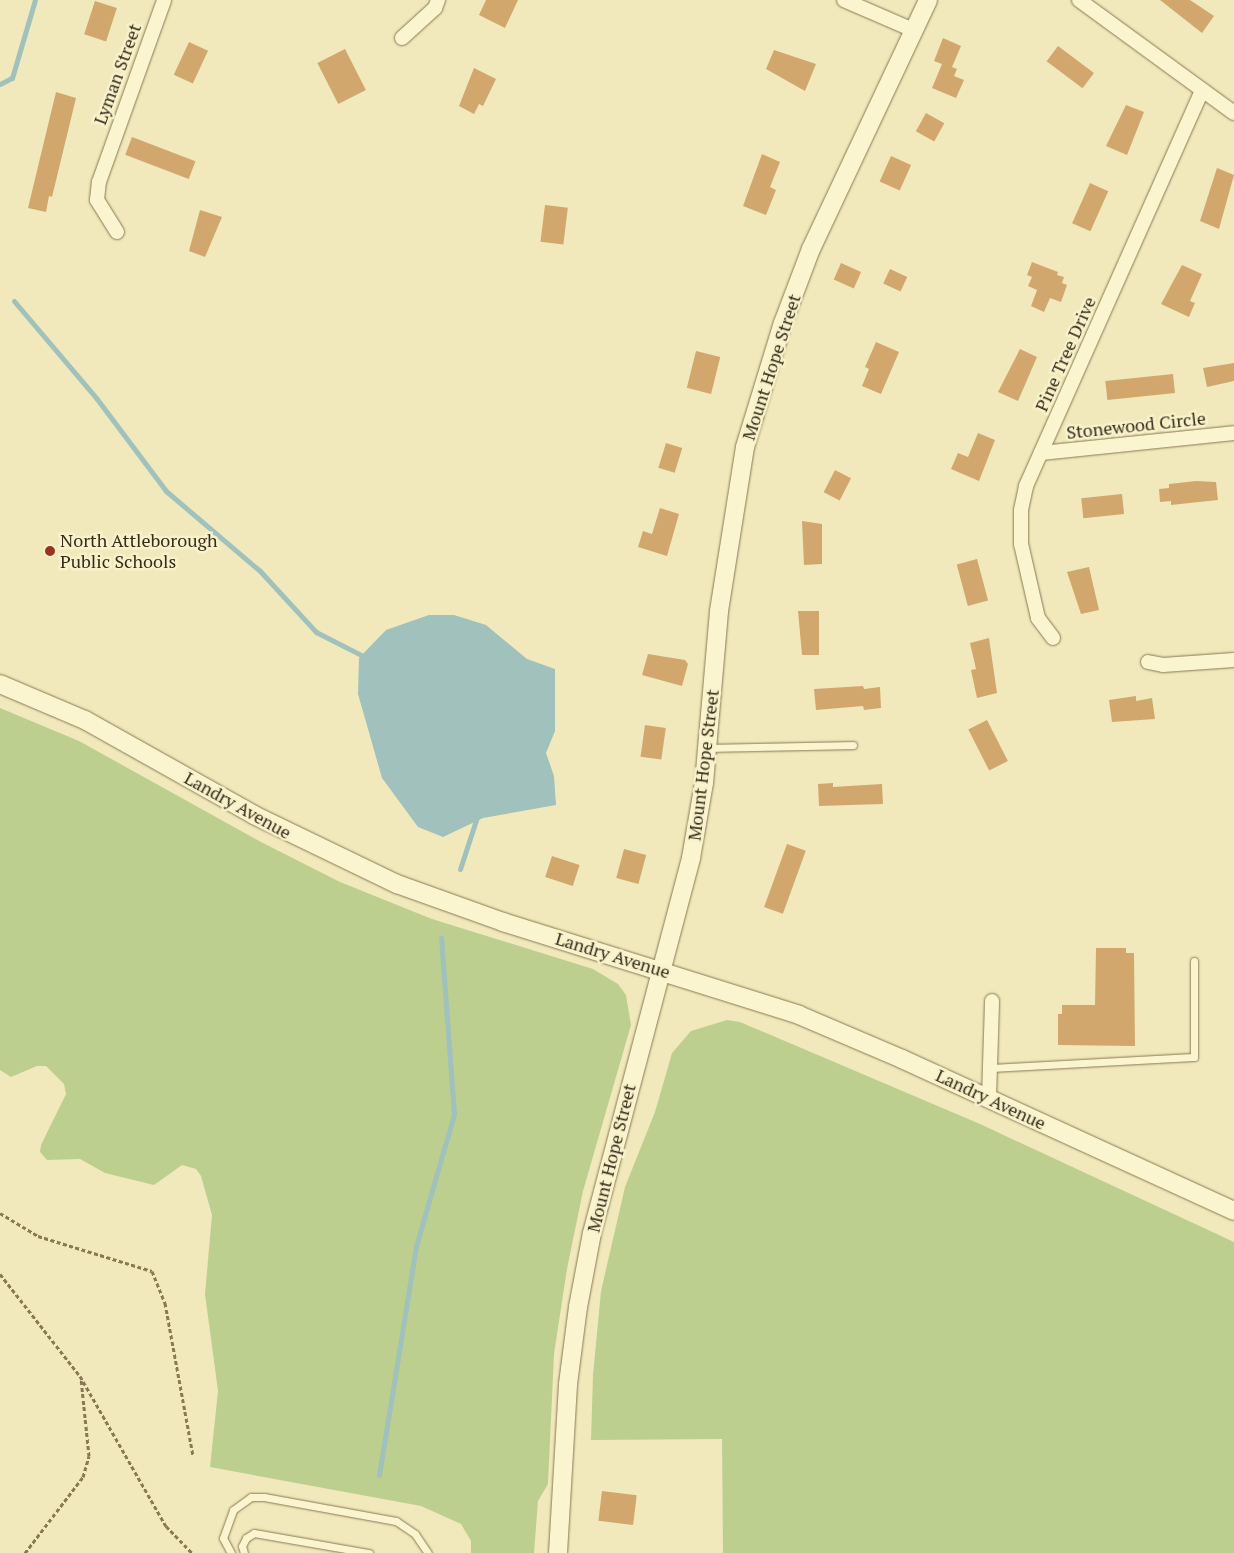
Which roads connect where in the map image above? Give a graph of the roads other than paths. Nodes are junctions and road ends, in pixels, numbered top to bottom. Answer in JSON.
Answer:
{"nodes":[{"id":1,"x":164,"y":0,"type":"edge"},
{"id":2,"x":438,"y":0,"type":"edge"},
{"id":3,"x":844,"y":0,"type":"edge"},
{"id":4,"x":928,"y":0,"type":"edge"},
{"id":5,"x":1079,"y":0,"type":"edge"},
{"id":6,"x":913,"y":30,"type":"junction"},
{"id":7,"x":402,"y":38,"type":"dead end"},
{"id":8,"x":1202,"y":92,"type":"junction"},
{"id":9,"x":1234,"y":113,"type":"edge"},
{"id":10,"x":117,"y":232,"type":"dead end"},
{"id":11,"x":1234,"y":433,"type":"edge"},
{"id":12,"x":1041,"y":453,"type":"junction"},
{"id":13,"x":1053,"y":638,"type":"dead end"},
{"id":14,"x":1234,"y":660,"type":"edge"},
{"id":15,"x":1148,"y":662,"type":"dead end"},
{"id":16,"x":0,"y":684,"type":"edge"},
{"id":17,"x":853,"y":745,"type":"dead end"},
{"id":18,"x":707,"y":748,"type":"junction"},
{"id":19,"x":1194,"y":961,"type":"dead end"},
{"id":20,"x":660,"y":969,"type":"junction"},
{"id":21,"x":992,"y":1001,"type":"dead end"},
{"id":22,"x":990,"y":1068,"type":"junction"},
{"id":23,"x":989,"y":1098,"type":"junction"},
{"id":24,"x":1234,"y":1210,"type":"edge"},
{"id":25,"x":231,"y":1553,"type":"edge"},
{"id":26,"x":244,"y":1553,"type":"edge"},
{"id":27,"x":369,"y":1553,"type":"edge"},
{"id":28,"x":428,"y":1553,"type":"edge"},
{"id":29,"x":558,"y":1553,"type":"edge"}],
"edges":[{"from":1,"to":10,"type":"street","name":"Lyman Street"},
{"from":2,"to":7,"type":"street"},
{"from":3,"to":6,"type":"street"},
{"from":4,"to":6,"type":"street","name":"Mount Hope Street"},
{"from":5,"to":8,"type":"street"},
{"from":6,"to":18,"type":"street","name":"Mount Hope Street"},
{"from":8,"to":9,"type":"street"},
{"from":8,"to":12,"type":"street","name":"Pine Tree Drive"},
{"from":11,"to":12,"type":"street","name":"Stonewood Circle"},
{"from":12,"to":13,"type":"street","name":"Pine Tree Drive"},
{"from":14,"to":15,"type":"street"},
{"from":16,"to":20,"type":"street","name":"Landry Avenue"},
{"from":17,"to":18,"type":"lane"},
{"from":18,"to":20,"type":"street","name":"Mount Hope Street"},
{"from":19,"to":22,"type":"lane"},
{"from":20,"to":23,"type":"street","name":"Landry Avenue"},
{"from":20,"to":29,"type":"street","name":"Mount Hope Street"},
{"from":21,"to":22,"type":"street"},
{"from":22,"to":23,"type":"street"},
{"from":23,"to":24,"type":"street","name":"Landry Avenue"},
{"from":25,"to":28,"type":"lane"},
{"from":26,"to":27,"type":"lane"}]}
